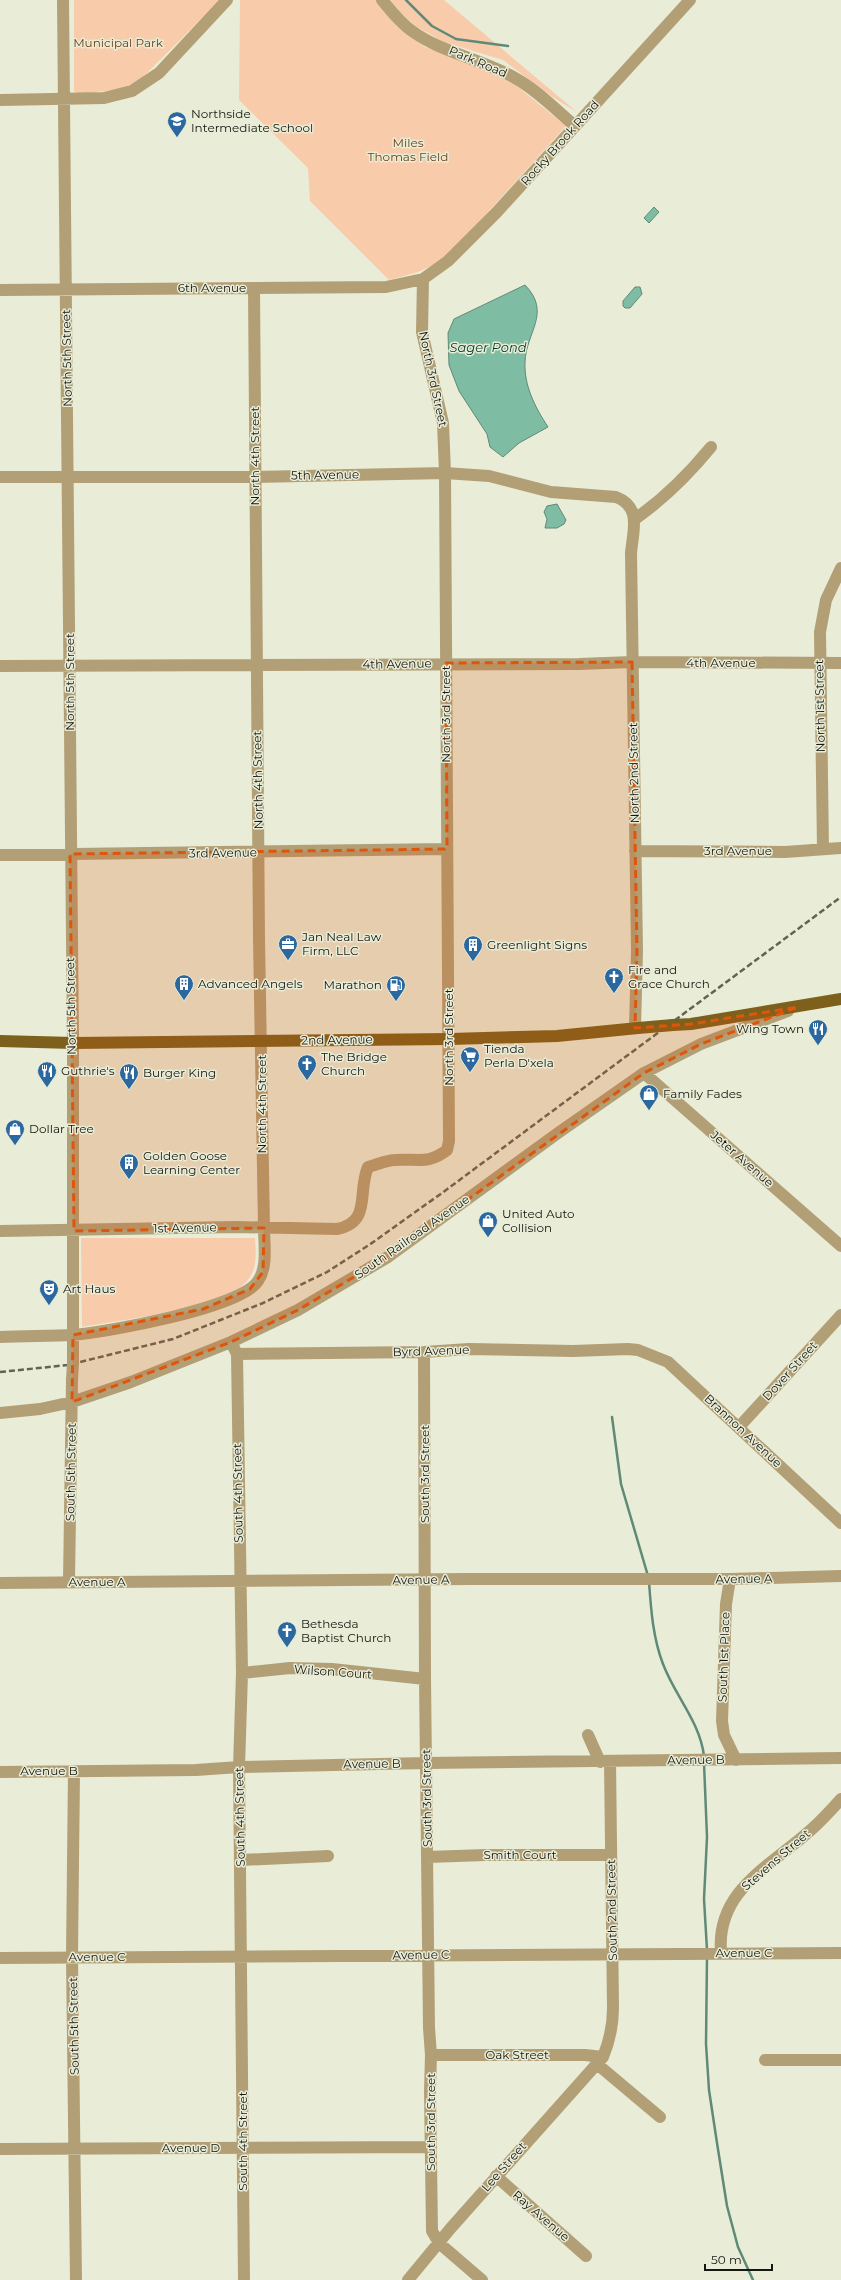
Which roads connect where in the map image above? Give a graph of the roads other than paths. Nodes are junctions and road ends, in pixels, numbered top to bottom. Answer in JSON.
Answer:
{"nodes":[{"id":1,"x":63,"y":0,"type":"edge"},
{"id":2,"x":227,"y":0,"type":"edge"},
{"id":3,"x":382,"y":0,"type":"edge"},
{"id":4,"x":690,"y":0,"type":"edge"},
{"id":5,"x":65,"y":99,"type":"junction"},
{"id":6,"x":0,"y":100,"type":"edge"},
{"id":7,"x":575,"y":126,"type":"junction"},
{"id":8,"x":423,"y":279,"type":"junction"},
{"id":9,"x":254,"y":288,"type":"junction"},
{"id":10,"x":66,"y":289,"type":"junction"},
{"id":11,"x":0,"y":290,"type":"edge"},
{"id":12,"x":711,"y":447,"type":"dead end"},
{"id":13,"x":445,"y":473,"type":"junction"},
{"id":14,"x":0,"y":476,"type":"edge"},
{"id":15,"x":68,"y":476,"type":"junction"},
{"id":16,"x":254,"y":477,"type":"junction"},
{"id":17,"x":634,"y":519,"type":"junction"},
{"id":18,"x":841,"y":568,"type":"edge"},
{"id":19,"x":632,"y":662,"type":"junction"},
{"id":20,"x":819,"y":662,"type":"junction"},
{"id":21,"x":446,"y":664,"type":"junction"},
{"id":22,"x":841,"y":664,"type":"edge"},
{"id":23,"x":0,"y":666,"type":"edge"},
{"id":24,"x":70,"y":666,"type":"junction"},
{"id":25,"x":256,"y":666,"type":"junction"},
{"id":26,"x":841,"y":848,"type":"edge"},
{"id":27,"x":447,"y":849,"type":"junction"},
{"id":28,"x":823,"y":849,"type":"junction"},
{"id":29,"x":635,"y":851,"type":"junction"},
{"id":30,"x":258,"y":852,"type":"junction"},
{"id":31,"x":0,"y":854,"type":"edge"},
{"id":32,"x":70,"y":854,"type":"junction"},
{"id":33,"x":841,"y":999,"type":"edge"},
{"id":34,"x":798,"y":1007,"type":"junction"},
{"id":35,"x":636,"y":1028,"type":"junction"},
{"id":36,"x":450,"y":1039,"type":"junction"},
{"id":37,"x":261,"y":1040,"type":"junction"},
{"id":38,"x":0,"y":1041,"type":"edge"},
{"id":39,"x":72,"y":1043,"type":"junction"},
{"id":40,"x":644,"y":1073,"type":"junction"},
{"id":41,"x":361,"y":1210,"type":"joint"},
{"id":42,"x":264,"y":1228,"type":"junction"},
{"id":43,"x":0,"y":1231,"type":"edge"},
{"id":44,"x":74,"y":1231,"type":"junction"},
{"id":45,"x":841,"y":1246,"type":"edge"},
{"id":46,"x":841,"y":1315,"type":"edge"},
{"id":47,"x":0,"y":1337,"type":"edge"},
{"id":48,"x":73,"y":1338,"type":"junction"},
{"id":49,"x":231,"y":1342,"type":"junction"},
{"id":50,"x":638,"y":1350,"type":"joint"},
{"id":51,"x":424,"y":1352,"type":"junction"},
{"id":52,"x":237,"y":1354,"type":"junction"},
{"id":53,"x":73,"y":1363,"type":"joint"},
{"id":54,"x":72,"y":1402,"type":"junction"},
{"id":55,"x":0,"y":1413,"type":"edge"},
{"id":56,"x":739,"y":1427,"type":"junction"},
{"id":57,"x":841,"y":1523,"type":"edge"},
{"id":58,"x":841,"y":1576,"type":"edge"},
{"id":59,"x":730,"y":1579,"type":"junction"},
{"id":60,"x":425,"y":1580,"type":"junction"},
{"id":61,"x":69,"y":1582,"type":"junction"},
{"id":62,"x":239,"y":1582,"type":"junction"},
{"id":63,"x":0,"y":1583,"type":"edge"},
{"id":64,"x":242,"y":1673,"type":"junction"},
{"id":65,"x":425,"y":1679,"type":"junction"},
{"id":66,"x":588,"y":1735,"type":"dead end"},
{"id":67,"x":724,"y":1735,"type":"junction"},
{"id":68,"x":841,"y":1758,"type":"edge"},
{"id":69,"x":720,"y":1760,"type":"junction"},
{"id":70,"x":736,"y":1760,"type":"junction"},
{"id":71,"x":605,"y":1762,"type":"junction"},
{"id":72,"x":426,"y":1763,"type":"junction"},
{"id":73,"x":239,"y":1767,"type":"junction"},
{"id":74,"x":0,"y":1772,"type":"edge"},
{"id":75,"x":74,"y":1772,"type":"junction"},
{"id":76,"x":841,"y":1799,"type":"edge"},
{"id":77,"x":611,"y":1855,"type":"junction"},
{"id":78,"x":328,"y":1856,"type":"dead end"},
{"id":79,"x":428,"y":1857,"type":"junction"},
{"id":80,"x":241,"y":1860,"type":"junction"},
{"id":81,"x":721,"y":1952,"type":"junction"},
{"id":82,"x":612,"y":1953,"type":"junction"},
{"id":83,"x":841,"y":1953,"type":"edge"},
{"id":84,"x":428,"y":1955,"type":"junction"},
{"id":85,"x":72,"y":1957,"type":"junction"},
{"id":86,"x":242,"y":1957,"type":"junction"},
{"id":87,"x":0,"y":1958,"type":"edge"},
{"id":88,"x":431,"y":2056,"type":"junction"},
{"id":89,"x":600,"y":2060,"type":"junction"},
{"id":90,"x":765,"y":2060,"type":"dead end"},
{"id":91,"x":841,"y":2060,"type":"edge"},
{"id":92,"x":660,"y":2117,"type":"dead end"},
{"id":93,"x":431,"y":2147,"type":"junction"},
{"id":94,"x":76,"y":2148,"type":"junction"},
{"id":95,"x":243,"y":2148,"type":"junction"},
{"id":96,"x":0,"y":2149,"type":"edge"},
{"id":97,"x":496,"y":2176,"type":"junction"},
{"id":98,"x":438,"y":2243,"type":"junction"},
{"id":99,"x":586,"y":2256,"type":"dead end"},
{"id":100,"x":76,"y":2280,"type":"edge"},
{"id":101,"x":244,"y":2280,"type":"edge"},
{"id":102,"x":408,"y":2280,"type":"edge"},
{"id":103,"x":482,"y":2280,"type":"edge"}],
"edges":[{"from":1,"to":5,"type":"street","name":"North 5th Street"},
{"from":2,"to":5,"type":"street"},
{"from":3,"to":7,"type":"street","name":"Park Road"},
{"from":4,"to":7,"type":"street","name":"Rocky Brook Road"},
{"from":5,"to":6,"type":"street"},
{"from":5,"to":10,"type":"street","name":"North 5th Street"},
{"from":7,"to":8,"type":"street","name":"Rocky Brook Road"},
{"from":8,"to":9,"type":"street","name":"6th Avenue"},
{"from":8,"to":13,"type":"street","name":"North 3rd Street"},
{"from":9,"to":10,"type":"street","name":"6th Avenue"},
{"from":9,"to":16,"type":"street","name":"North 4th Street"},
{"from":10,"to":11,"type":"street","name":"6th Avenue"},
{"from":10,"to":15,"type":"street","name":"North 5th Street"},
{"from":12,"to":17,"type":"street"},
{"from":13,"to":16,"type":"street","name":"5th Avenue"},
{"from":13,"to":17,"type":"street","name":"5th Avenue"},
{"from":13,"to":21,"type":"street","name":"North 3rd Street"},
{"from":14,"to":15,"type":"street","name":"5th Avenue"},
{"from":15,"to":16,"type":"street","name":"5th Avenue"},
{"from":15,"to":24,"type":"street","name":"North 5th Street"},
{"from":16,"to":25,"type":"street","name":"North 4th Street"},
{"from":17,"to":19,"type":"street","name":"North 2nd Street"},
{"from":18,"to":20,"type":"street","name":"North 1st Street"},
{"from":19,"to":20,"type":"street","name":"4th Avenue"},
{"from":19,"to":21,"type":"street","name":"4th Avenue"},
{"from":19,"to":29,"type":"street","name":"North 2nd Street"},
{"from":20,"to":22,"type":"street","name":"4th Avenue"},
{"from":20,"to":28,"type":"street","name":"North 1st Street"},
{"from":21,"to":25,"type":"street","name":"4th Avenue"},
{"from":21,"to":27,"type":"street","name":"North 3rd Street"},
{"from":23,"to":24,"type":"street","name":"4th Avenue"},
{"from":24,"to":25,"type":"street","name":"4th Avenue"},
{"from":24,"to":32,"type":"street","name":"North 5th Street"},
{"from":25,"to":30,"type":"street","name":"North 4th Street"},
{"from":26,"to":28,"type":"street","name":"3rd Avenue"},
{"from":27,"to":30,"type":"street","name":"3rd Avenue"},
{"from":27,"to":36,"type":"street","name":"North 3rd Street"},
{"from":28,"to":29,"type":"street","name":"3rd Avenue"},
{"from":29,"to":35,"type":"street","name":"North 2nd Street"},
{"from":30,"to":32,"type":"street","name":"3rd Avenue"},
{"from":30,"to":37,"type":"street","name":"North 4th Street"},
{"from":31,"to":32,"type":"street","name":"3rd Avenue"},
{"from":32,"to":39,"type":"street","name":"North 5th Street"},
{"from":33,"to":34,"type":"main road","name":"2nd Avenue"},
{"from":34,"to":35,"type":"main road","name":"2nd Avenue","bridge":true},
{"from":34,"to":40,"type":"street","name":"South Railroad Avenue"},
{"from":35,"to":36,"type":"main road","name":"2nd Avenue"},
{"from":36,"to":37,"type":"main road","name":"2nd Avenue"},
{"from":36,"to":41,"type":"street","name":"North 3rd Street"},
{"from":37,"to":39,"type":"main road","name":"2nd Avenue"},
{"from":37,"to":42,"type":"street","name":"North 4th Street"},
{"from":38,"to":39,"type":"main road","name":"2nd Avenue"},
{"from":39,"to":44,"type":"street","name":"North 5th Street"},
{"from":40,"to":45,"type":"street","name":"Jeter Avenue"},
{"from":40,"to":49,"type":"street","name":"South Railroad Avenue"},
{"from":41,"to":42,"type":"street","name":"1st Avenue"},
{"from":42,"to":44,"type":"street","name":"1st Avenue"},
{"from":42,"to":48,"type":"street","name":"North 4th Street"},
{"from":43,"to":44,"type":"street","name":"1st Avenue"},
{"from":44,"to":48,"type":"street","name":"North 5th Street"},
{"from":46,"to":56,"type":"street","name":"Dover Street"},
{"from":47,"to":48,"type":"street"},
{"from":48,"to":53,"type":"street","name":"North 5th Street"},
{"from":49,"to":52,"type":"street"},
{"from":49,"to":54,"type":"street","name":"South Railroad Avenue"},
{"from":50,"to":51,"type":"street","name":"Byrd Avenue"},
{"from":50,"to":56,"type":"street","name":"Brannon Avenue"},
{"from":51,"to":52,"type":"street","name":"Byrd Avenue"},
{"from":51,"to":60,"type":"street","name":"South 3rd Street"},
{"from":52,"to":62,"type":"street","name":"South 4th Street"},
{"from":53,"to":54,"type":"street","name":"South 5th Street","bridge":true},
{"from":54,"to":55,"type":"street","name":"South Railroad Avenue"},
{"from":54,"to":61,"type":"street","name":"South 5th Street"},
{"from":56,"to":57,"type":"street","name":"Brannon Avenue"},
{"from":58,"to":59,"type":"street","name":"Avenue A"},
{"from":59,"to":60,"type":"street","name":"Avenue A"},
{"from":59,"to":67,"type":"street","name":"South 1st Place"},
{"from":60,"to":62,"type":"street","name":"Avenue A"},
{"from":60,"to":65,"type":"street","name":"South 3rd Street"},
{"from":61,"to":62,"type":"street","name":"Avenue A"},
{"from":61,"to":63,"type":"street","name":"Avenue A"},
{"from":62,"to":64,"type":"street","name":"South 4th Street"},
{"from":64,"to":65,"type":"street","name":"Wilson Court"},
{"from":64,"to":73,"type":"street","name":"South 4th Street"},
{"from":65,"to":72,"type":"street","name":"South 3rd Street"},
{"from":66,"to":71,"type":"street","name":"South 2nd Street"},
{"from":67,"to":69,"type":"street","name":"South 1st Place"},
{"from":67,"to":70,"type":"street","name":"South 1st Place"},
{"from":68,"to":70,"type":"street","name":"Avenue B"},
{"from":69,"to":70,"type":"street","name":"Avenue B"},
{"from":69,"to":71,"type":"street","name":"Avenue B"},
{"from":71,"to":72,"type":"street","name":"Avenue B"},
{"from":71,"to":77,"type":"street","name":"South 2nd Street"},
{"from":72,"to":73,"type":"street","name":"Avenue B"},
{"from":72,"to":79,"type":"street","name":"South 3rd Street"},
{"from":73,"to":75,"type":"street","name":"Avenue B"},
{"from":73,"to":80,"type":"street","name":"South 4th Street"},
{"from":74,"to":75,"type":"street","name":"Avenue B"},
{"from":75,"to":85,"type":"street","name":"South 5th Street"},
{"from":76,"to":81,"type":"street","name":"Stevens Street"},
{"from":77,"to":79,"type":"street","name":"Smith Court"},
{"from":77,"to":82,"type":"street","name":"South 2nd Street"},
{"from":78,"to":80,"type":"street"},
{"from":79,"to":84,"type":"street","name":"South 3rd Street"},
{"from":80,"to":86,"type":"street","name":"South 4th Street"},
{"from":81,"to":82,"type":"street","name":"Avenue C"},
{"from":81,"to":83,"type":"street","name":"Avenue C"},
{"from":82,"to":84,"type":"street","name":"Avenue C"},
{"from":82,"to":89,"type":"street","name":"South 2nd Street"},
{"from":84,"to":86,"type":"street","name":"Avenue C"},
{"from":84,"to":88,"type":"street","name":"South 3rd Street"},
{"from":85,"to":86,"type":"street","name":"Avenue C"},
{"from":85,"to":87,"type":"street","name":"Avenue C"},
{"from":85,"to":94,"type":"street","name":"South 5th Street"},
{"from":86,"to":95,"type":"street","name":"South 4th Street"},
{"from":88,"to":89,"type":"street","name":"Oak Street"},
{"from":88,"to":93,"type":"street","name":"South 3rd Street"},
{"from":89,"to":92,"type":"street"},
{"from":89,"to":97,"type":"street","name":"Lee Street"},
{"from":90,"to":91,"type":"street"},
{"from":93,"to":95,"type":"street","name":"Avenue D"},
{"from":93,"to":98,"type":"street","name":"South 3rd Street"},
{"from":94,"to":95,"type":"street","name":"Avenue D"},
{"from":94,"to":96,"type":"street","name":"Avenue D"},
{"from":94,"to":100,"type":"street","name":"South 5th Street"},
{"from":95,"to":101,"type":"street","name":"South 4th Street"},
{"from":97,"to":98,"type":"street","name":"Lee Street"},
{"from":97,"to":99,"type":"street","name":"Ray Avenue"},
{"from":98,"to":102,"type":"street","name":"Lee Street"},
{"from":98,"to":103,"type":"street"}]}
